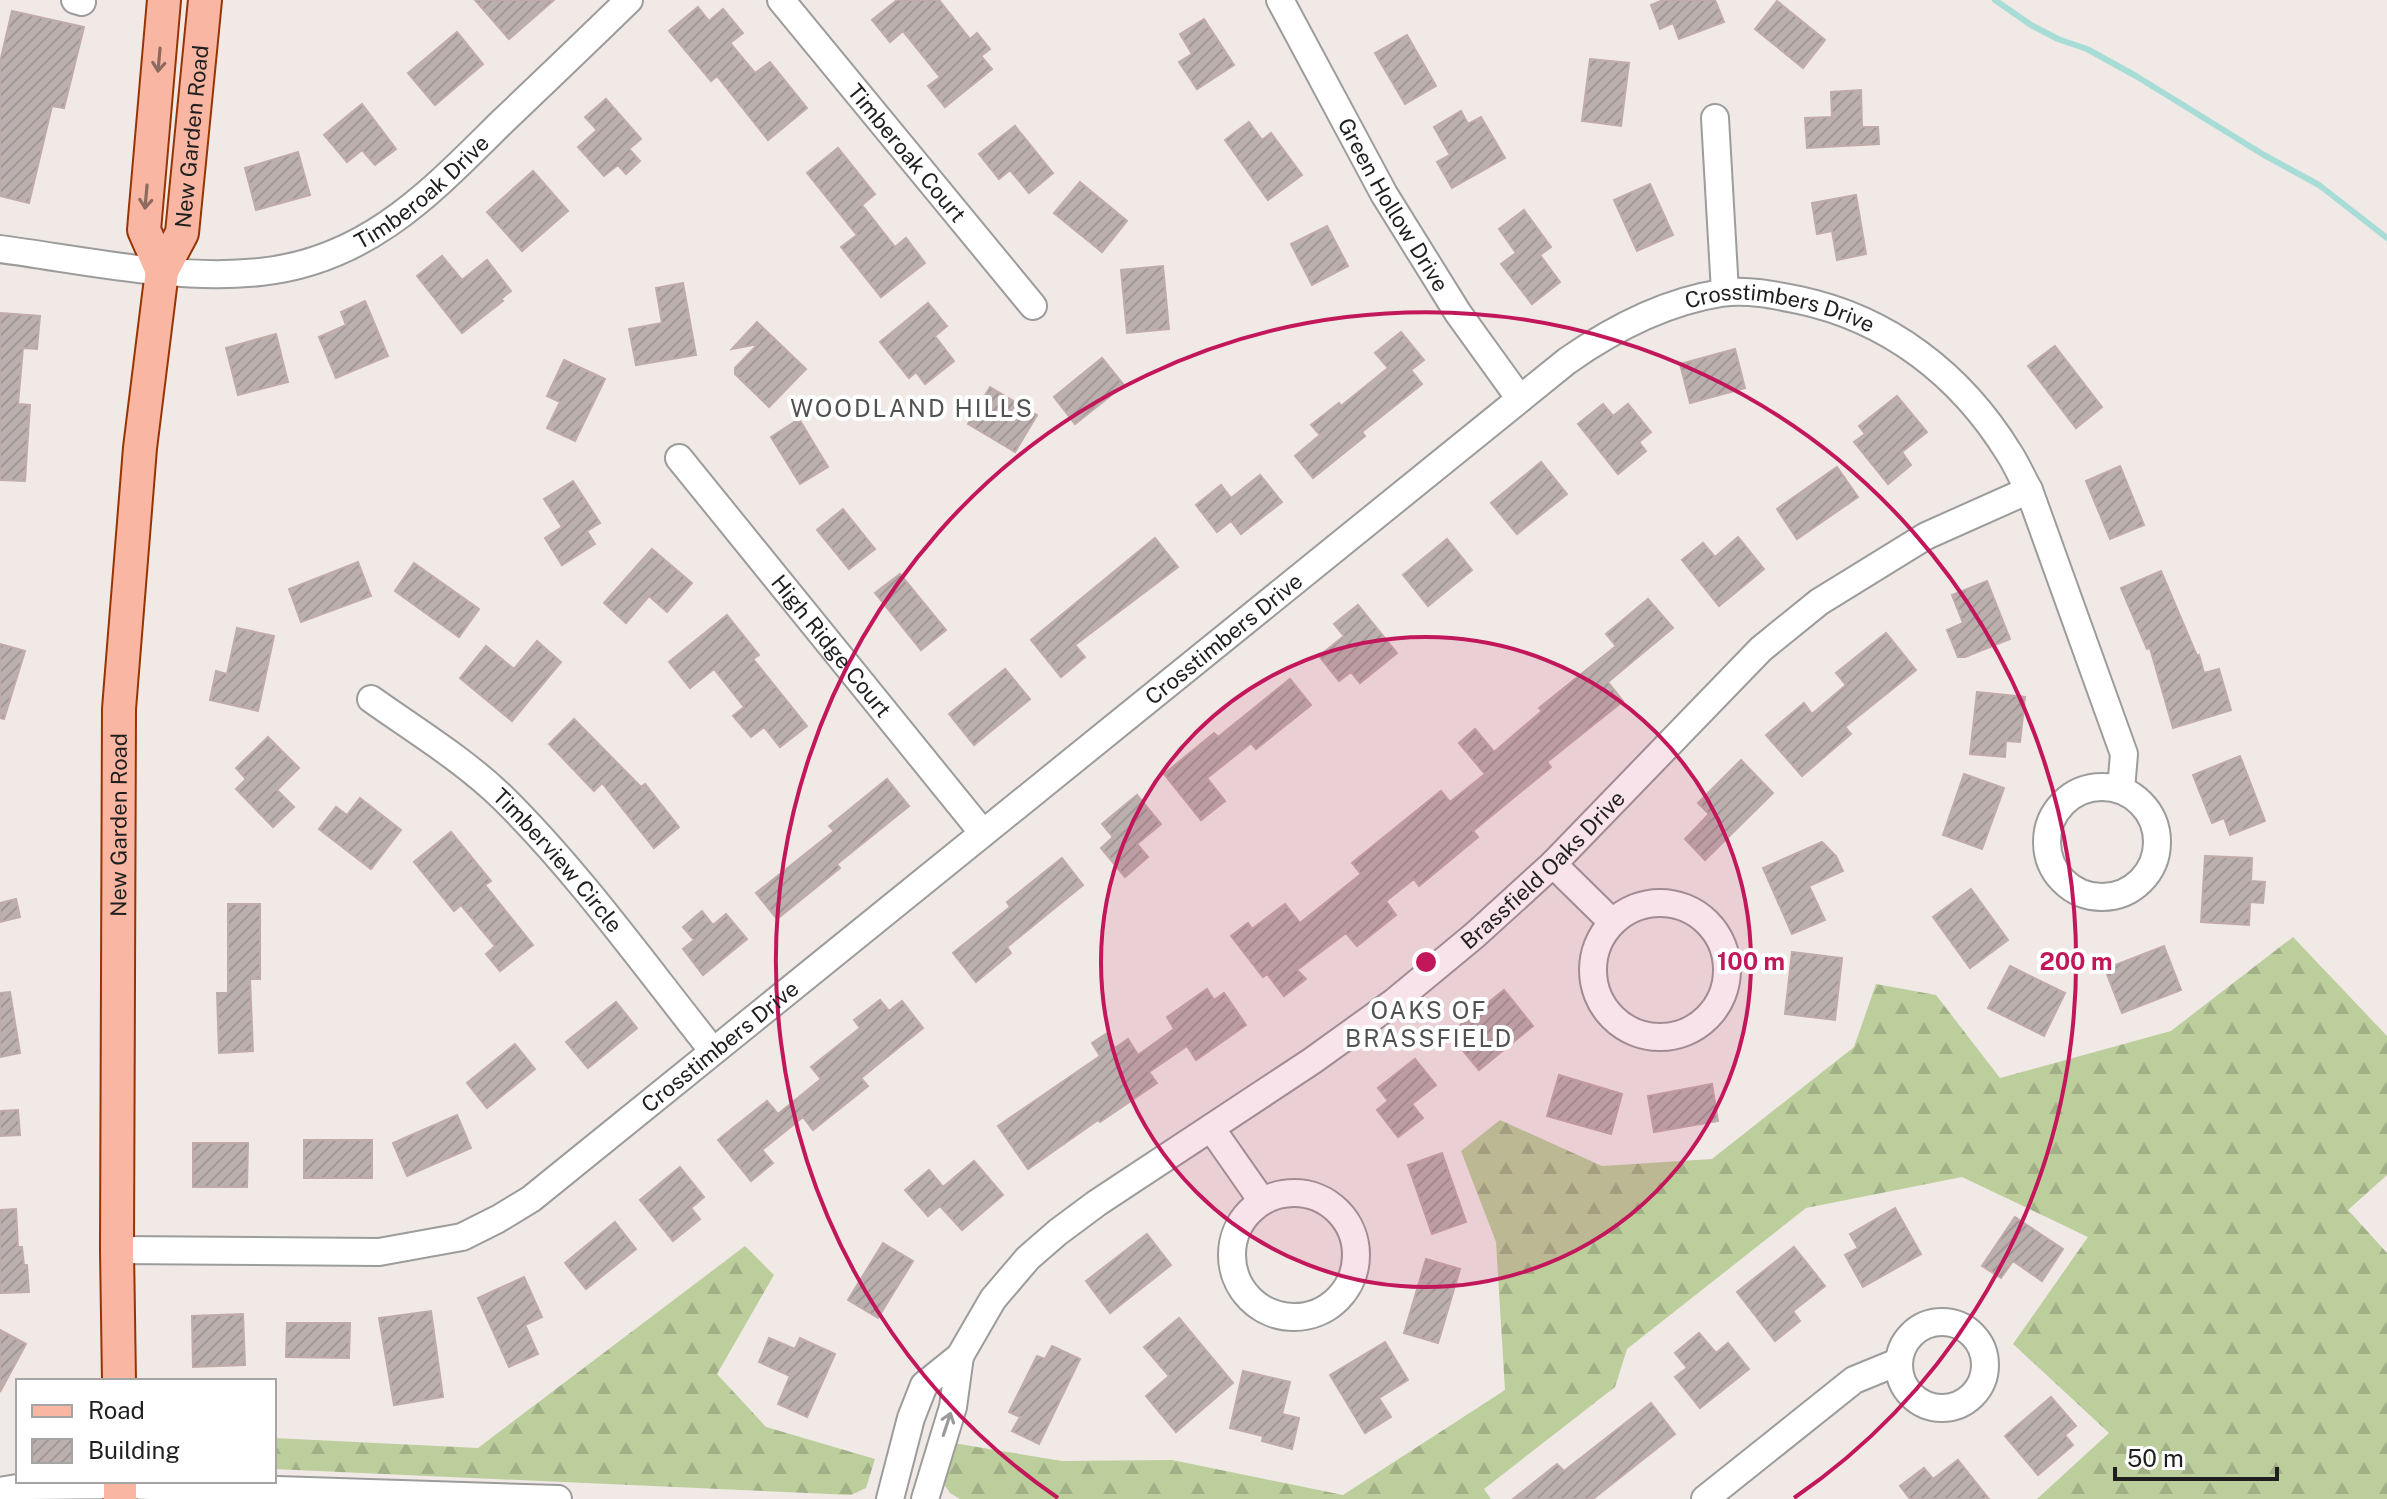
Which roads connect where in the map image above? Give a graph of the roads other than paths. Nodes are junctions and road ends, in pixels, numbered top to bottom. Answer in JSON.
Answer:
{"nodes":[{"id":1,"x":164,"y":0,"type":"edge"},
{"id":2,"x":205,"y":0,"type":"edge"},
{"id":3,"x":629,"y":0,"type":"edge"},
{"id":4,"x":781,"y":0,"type":"edge"},
{"id":5,"x":1280,"y":0,"type":"edge"},
{"id":6,"x":1715,"y":118,"type":"dead end"},
{"id":7,"x":0,"y":249,"type":"edge"},
{"id":8,"x":162,"y":271,"type":"junction"},
{"id":9,"x":1725,"y":292,"type":"junction"},
{"id":10,"x":1033,"y":306,"type":"dead end"},
{"id":11,"x":1520,"y":399,"type":"junction"},
{"id":12,"x":679,"y":458,"type":"dead end"},
{"id":13,"x":2029,"y":490,"type":"junction"},
{"id":14,"x":371,"y":699,"type":"dead end"},
{"id":15,"x":2121,"y":789,"type":"junction"},
{"id":16,"x":983,"y":833,"type":"junction"},
{"id":17,"x":1553,"y":864,"type":"junction"},
{"id":18,"x":1612,"y":922,"type":"junction"},
{"id":19,"x":713,"y":1051,"type":"junction"},
{"id":20,"x":1211,"y":1128,"type":"junction"},
{"id":21,"x":1262,"y":1201,"type":"junction"},
{"id":22,"x":117,"y":1250,"type":"junction"},
{"id":23,"x":960,"y":1356,"type":"junction"},
{"id":24,"x":1898,"y":1362,"type":"dead end"},
{"id":25,"x":119,"y":1379,"type":"edge"},
{"id":26,"x":120,"y":1488,"type":"edge"},
{"id":27,"x":0,"y":1491,"type":"edge"},
{"id":28,"x":558,"y":1499,"type":"edge"},
{"id":29,"x":890,"y":1499,"type":"edge"},
{"id":30,"x":925,"y":1499,"type":"edge"},
{"id":31,"x":1705,"y":1499,"type":"edge"}],
"edges":[{"from":1,"to":8,"type":"main road","name":"New Garden Road","one_way":true},
{"from":2,"to":8,"type":"main road","name":"New Garden Road"},
{"from":3,"to":8,"type":"street","name":"Timberoak Drive"},
{"from":4,"to":10,"type":"street","name":"Timberoak Court"},
{"from":5,"to":11,"type":"street","name":"Green Hollow Drive"},
{"from":6,"to":9,"type":"street"},
{"from":7,"to":8,"type":"street","name":"Timberoak Drive"},
{"from":8,"to":22,"type":"main road","name":"New Garden Road"},
{"from":9,"to":11,"type":"street","name":"Crosstimbers Drive"},
{"from":9,"to":13,"type":"street","name":"Crosstimbers Drive"},
{"from":11,"to":16,"type":"street","name":"Crosstimbers Drive"},
{"from":12,"to":16,"type":"street","name":"High Ridge Court"},
{"from":13,"to":15,"type":"street","name":"Crosstimbers Drive"},
{"from":13,"to":17,"type":"street","name":"Brassfield Oaks Drive"},
{"from":14,"to":19,"type":"street","name":"Timberview Circle"},
{"from":15,"to":15,"type":"street"},
{"from":16,"to":19,"type":"street","name":"Crosstimbers Drive"},
{"from":17,"to":18,"type":"street"},
{"from":17,"to":20,"type":"street","name":"Brassfield Oaks Drive"},
{"from":18,"to":18,"type":"street"},
{"from":19,"to":22,"type":"street","name":"Crosstimbers Drive"},
{"from":20,"to":21,"type":"street"},
{"from":20,"to":23,"type":"street","name":"Brassfield Oaks Drive"},
{"from":21,"to":21,"type":"street"},
{"from":22,"to":25,"type":"main road","name":"New Garden Road"},
{"from":23,"to":29,"type":"street","name":"Brassfield Oaks Drive"},
{"from":30,"to":23,"type":"street","name":"Brassfield Oaks Drive","one_way":true},
{"from":24,"to":31,"type":"street"},
{"from":26,"to":27,"type":"street"},
{"from":26,"to":28,"type":"street"}]}
